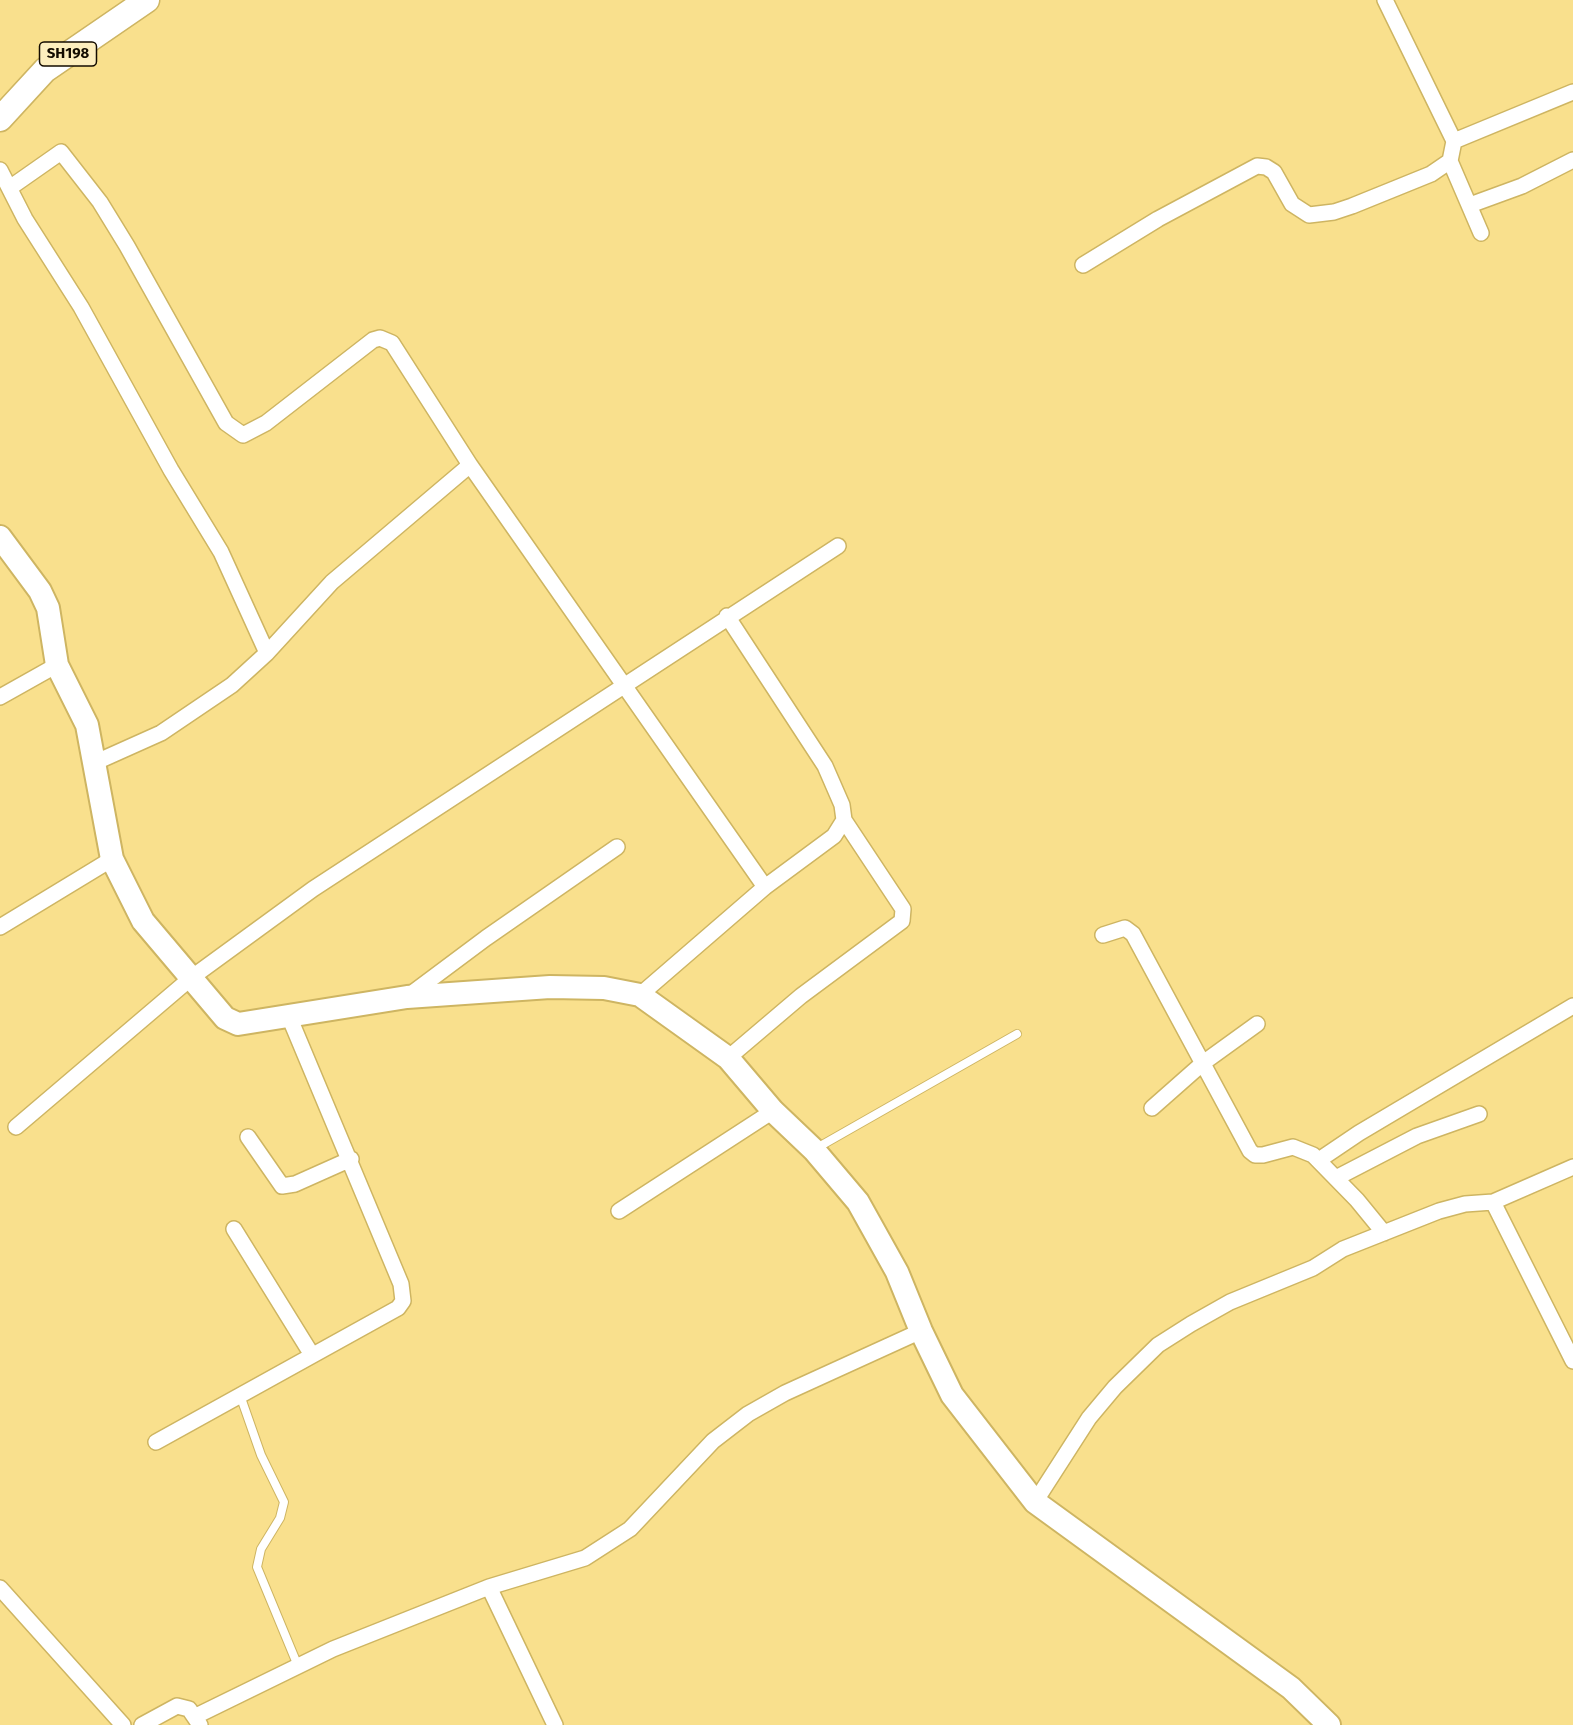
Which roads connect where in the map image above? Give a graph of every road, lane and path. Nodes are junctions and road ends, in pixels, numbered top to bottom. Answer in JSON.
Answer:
{"nodes":[{"id":1,"x":147,"y":0,"type":"edge"},
{"id":2,"x":1385,"y":0,"type":"edge"},
{"id":3,"x":1573,"y":92,"type":"edge"},
{"id":4,"x":0,"y":119,"type":"edge"},
{"id":5,"x":1454,"y":141,"type":"junction"},
{"id":6,"x":1573,"y":160,"type":"edge"},
{"id":7,"x":1450,"y":161,"type":"junction"},
{"id":8,"x":0,"y":170,"type":"edge"},
{"id":9,"x":11,"y":187,"type":"junction"},
{"id":10,"x":1470,"y":205,"type":"junction"},
{"id":11,"x":1481,"y":233,"type":"dead end"},
{"id":12,"x":1083,"y":265,"type":"dead end"},
{"id":13,"x":470,"y":465,"type":"junction"},
{"id":14,"x":0,"y":537,"type":"edge"},
{"id":15,"x":838,"y":546,"type":"dead end"},
{"id":16,"x":727,"y":616,"type":"junction"},
{"id":17,"x":267,"y":653,"type":"junction"},
{"id":18,"x":57,"y":665,"type":"junction"},
{"id":19,"x":625,"y":686,"type":"junction"},
{"id":20,"x":0,"y":697,"type":"edge"},
{"id":21,"x":94,"y":763,"type":"junction"},
{"id":22,"x":844,"y":820,"type":"junction"},
{"id":23,"x":617,"y":847,"type":"dead end"},
{"id":24,"x":112,"y":859,"type":"junction"},
{"id":25,"x":765,"y":887,"type":"junction"},
{"id":26,"x":0,"y":927,"type":"edge"},
{"id":27,"x":1103,"y":935,"type":"dead end"},
{"id":28,"x":191,"y":978,"type":"junction"},
{"id":29,"x":639,"y":995,"type":"junction"},
{"id":30,"x":406,"y":997,"type":"junction"},
{"id":31,"x":1573,"y":1006,"type":"edge"},
{"id":32,"x":288,"y":1014,"type":"junction"},
{"id":33,"x":1257,"y":1024,"type":"dead end"},
{"id":34,"x":1017,"y":1034,"type":"dead end"},
{"id":35,"x":728,"y":1058,"type":"junction"},
{"id":36,"x":1203,"y":1063,"type":"junction"},
{"id":37,"x":1152,"y":1108,"type":"dead end"},
{"id":38,"x":773,"y":1111,"type":"junction"},
{"id":39,"x":1479,"y":1114,"type":"dead end"},
{"id":40,"x":16,"y":1127,"type":"dead end"},
{"id":41,"x":248,"y":1137,"type":"dead end"},
{"id":42,"x":814,"y":1150,"type":"junction"},
{"id":43,"x":351,"y":1159,"type":"junction"},
{"id":44,"x":1318,"y":1161,"type":"junction"},
{"id":45,"x":1573,"y":1167,"type":"edge"},
{"id":46,"x":1336,"y":1178,"type":"junction"},
{"id":47,"x":1493,"y":1202,"type":"junction"},
{"id":48,"x":619,"y":1211,"type":"dead end"},
{"id":49,"x":234,"y":1229,"type":"dead end"},
{"id":50,"x":1383,"y":1233,"type":"junction"},
{"id":51,"x":921,"y":1331,"type":"junction"},
{"id":52,"x":312,"y":1355,"type":"junction"},
{"id":53,"x":1573,"y":1360,"type":"edge"},
{"id":54,"x":240,"y":1395,"type":"junction"},
{"id":55,"x":156,"y":1442,"type":"dead end"},
{"id":56,"x":1035,"y":1502,"type":"junction"},
{"id":57,"x":489,"y":1587,"type":"junction"},
{"id":58,"x":0,"y":1588,"type":"edge"},
{"id":59,"x":298,"y":1666,"type":"junction"},
{"id":60,"x":198,"y":1721,"type":"edge"},
{"id":61,"x":123,"y":1725,"type":"edge"},
{"id":62,"x":142,"y":1725,"type":"edge"},
{"id":63,"x":555,"y":1725,"type":"edge"},
{"id":64,"x":1329,"y":1725,"type":"edge"}],
"edges":[{"from":1,"to":4,"type":"main road","number":"SH198"},
{"from":2,"to":5,"type":"street"},
{"from":3,"to":5,"type":"street"},
{"from":5,"to":7,"type":"street"},
{"from":6,"to":10,"type":"street"},
{"from":7,"to":10,"type":"street"},
{"from":7,"to":12,"type":"street"},
{"from":8,"to":9,"type":"street"},
{"from":9,"to":13,"type":"street"},
{"from":9,"to":17,"type":"street"},
{"from":10,"to":11,"type":"street"},
{"from":13,"to":17,"type":"street"},
{"from":13,"to":19,"type":"street"},
{"from":14,"to":18,"type":"street"},
{"from":15,"to":16,"type":"street"},
{"from":16,"to":19,"type":"street"},
{"from":16,"to":22,"type":"street"},
{"from":17,"to":21,"type":"street"},
{"from":18,"to":20,"type":"street"},
{"from":18,"to":21,"type":"street"},
{"from":19,"to":25,"type":"street"},
{"from":19,"to":28,"type":"street"},
{"from":21,"to":24,"type":"street"},
{"from":22,"to":25,"type":"street"},
{"from":22,"to":35,"type":"street"},
{"from":23,"to":30,"type":"street"},
{"from":24,"to":26,"type":"street"},
{"from":24,"to":28,"type":"street"},
{"from":25,"to":29,"type":"street"},
{"from":27,"to":36,"type":"street"},
{"from":28,"to":32,"type":"street"},
{"from":28,"to":40,"type":"street"},
{"from":29,"to":30,"type":"street"},
{"from":29,"to":35,"type":"street"},
{"from":30,"to":32,"type":"street"},
{"from":31,"to":44,"type":"street"},
{"from":32,"to":43,"type":"street"},
{"from":33,"to":36,"type":"street"},
{"from":34,"to":42,"type":"lane"},
{"from":35,"to":38,"type":"street"},
{"from":36,"to":37,"type":"street"},
{"from":36,"to":44,"type":"street"},
{"from":38,"to":42,"type":"street"},
{"from":38,"to":48,"type":"street"},
{"from":39,"to":46,"type":"street"},
{"from":41,"to":43,"type":"street"},
{"from":42,"to":51,"type":"street"},
{"from":43,"to":52,"type":"street"},
{"from":44,"to":46,"type":"street"},
{"from":45,"to":47,"type":"street"},
{"from":46,"to":50,"type":"street"},
{"from":47,"to":50,"type":"street"},
{"from":47,"to":53,"type":"street"},
{"from":49,"to":52,"type":"street"},
{"from":50,"to":56,"type":"street"},
{"from":51,"to":56,"type":"street"},
{"from":51,"to":57,"type":"street"},
{"from":52,"to":54,"type":"street"},
{"from":54,"to":55,"type":"street"},
{"from":54,"to":59,"type":"lane"},
{"from":56,"to":64,"type":"street"},
{"from":57,"to":59,"type":"street"},
{"from":57,"to":63,"type":"street"},
{"from":58,"to":61,"type":"street"},
{"from":59,"to":60,"type":"street"},
{"from":60,"to":62,"type":"street"}]}
